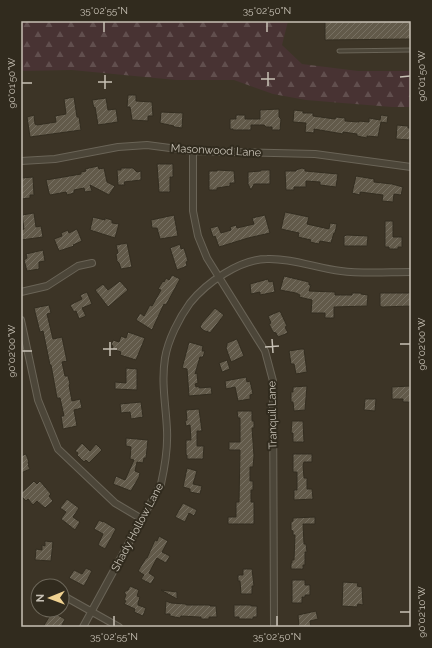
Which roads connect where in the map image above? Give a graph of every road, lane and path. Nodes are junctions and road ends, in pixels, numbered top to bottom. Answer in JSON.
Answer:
{"nodes":[{"id":1,"x":411,"y":50,"type":"edge"},
{"id":2,"x":339,"y":51,"type":"dead end"},
{"id":3,"x":193,"y":151,"type":"junction"},
{"id":4,"x":21,"y":161,"type":"edge"},
{"id":5,"x":411,"y":167,"type":"edge"},
{"id":6,"x":92,"y":263,"type":"dead end"},
{"id":7,"x":411,"y":272,"type":"edge"},
{"id":8,"x":219,"y":278,"type":"junction"},
{"id":9,"x":21,"y":292,"type":"edge"},
{"id":10,"x":21,"y":320,"type":"edge"},
{"id":11,"x":142,"y":519,"type":"junction"},
{"id":12,"x":70,"y":599,"type":"edge"},
{"id":13,"x":91,"y":611,"type":"junction"},
{"id":14,"x":83,"y":627,"type":"edge"},
{"id":15,"x":119,"y":627,"type":"edge"},
{"id":16,"x":274,"y":627,"type":"edge"}],
"edges":[{"from":1,"to":2,"type":"lane"},
{"from":3,"to":4,"type":"street","name":"Masonwood Lane"},
{"from":3,"to":5,"type":"street","name":"Masonwood Lane"},
{"from":3,"to":8,"type":"street","name":"Tranquil Lane"},
{"from":6,"to":9,"type":"street"},
{"from":7,"to":8,"type":"street","name":"Shady Hollow Lane"},
{"from":8,"to":11,"type":"street","name":"Shady Hollow Lane"},
{"from":8,"to":16,"type":"street","name":"Tranquil Lane"},
{"from":10,"to":11,"type":"street"},
{"from":11,"to":13,"type":"street","name":"Shady Hollow Lane"},
{"from":12,"to":13,"type":"street"},
{"from":13,"to":14,"type":"street","name":"Shady Hollow Lane"},
{"from":13,"to":15,"type":"street"}]}
